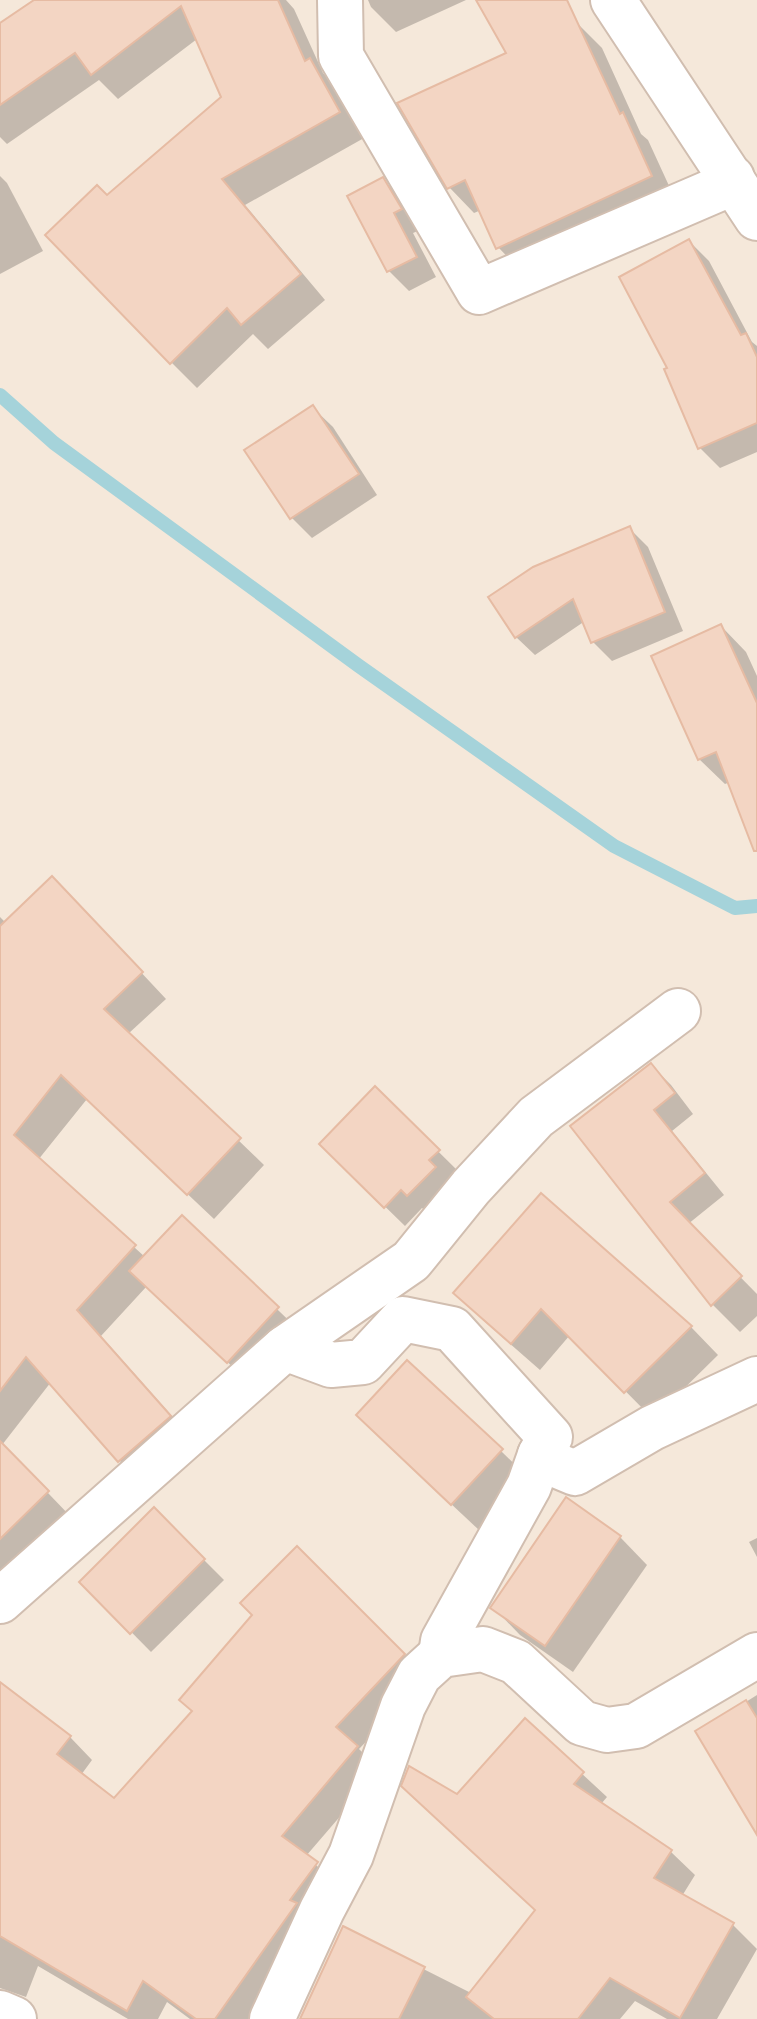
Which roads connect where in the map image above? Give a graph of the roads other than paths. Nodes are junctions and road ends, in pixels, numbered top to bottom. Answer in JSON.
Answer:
{"nodes":[{"id":1,"x":340,"y":0,"type":"edge"},
{"id":2,"x":613,"y":0,"type":"edge"},
{"id":3,"x":732,"y":178,"type":"junction"},
{"id":4,"x":757,"y":218,"type":"edge"},
{"id":5,"x":678,"y":1011,"type":"dead end"},
{"id":6,"x":285,"y":1348,"type":"junction"},
{"id":7,"x":757,"y":1379,"type":"edge"},
{"id":8,"x":540,"y":1455,"type":"junction"},
{"id":9,"x":0,"y":1601,"type":"edge"},
{"id":10,"x":441,"y":1655,"type":"junction"},
{"id":11,"x":757,"y":1655,"type":"edge"},
{"id":12,"x":0,"y":2013,"type":"edge"},
{"id":13,"x":14,"y":2019,"type":"edge"},
{"id":14,"x":272,"y":2019,"type":"edge"}],
"edges":[{"from":1,"to":3,"type":"street"},
{"from":2,"to":3,"type":"street"},
{"from":3,"to":4,"type":"street"},
{"from":5,"to":6,"type":"street"},
{"from":6,"to":8,"type":"street"},
{"from":6,"to":9,"type":"street"},
{"from":7,"to":8,"type":"street"},
{"from":8,"to":10,"type":"street"},
{"from":10,"to":11,"type":"street"},
{"from":10,"to":14,"type":"street"},
{"from":12,"to":13,"type":"street"}]}
